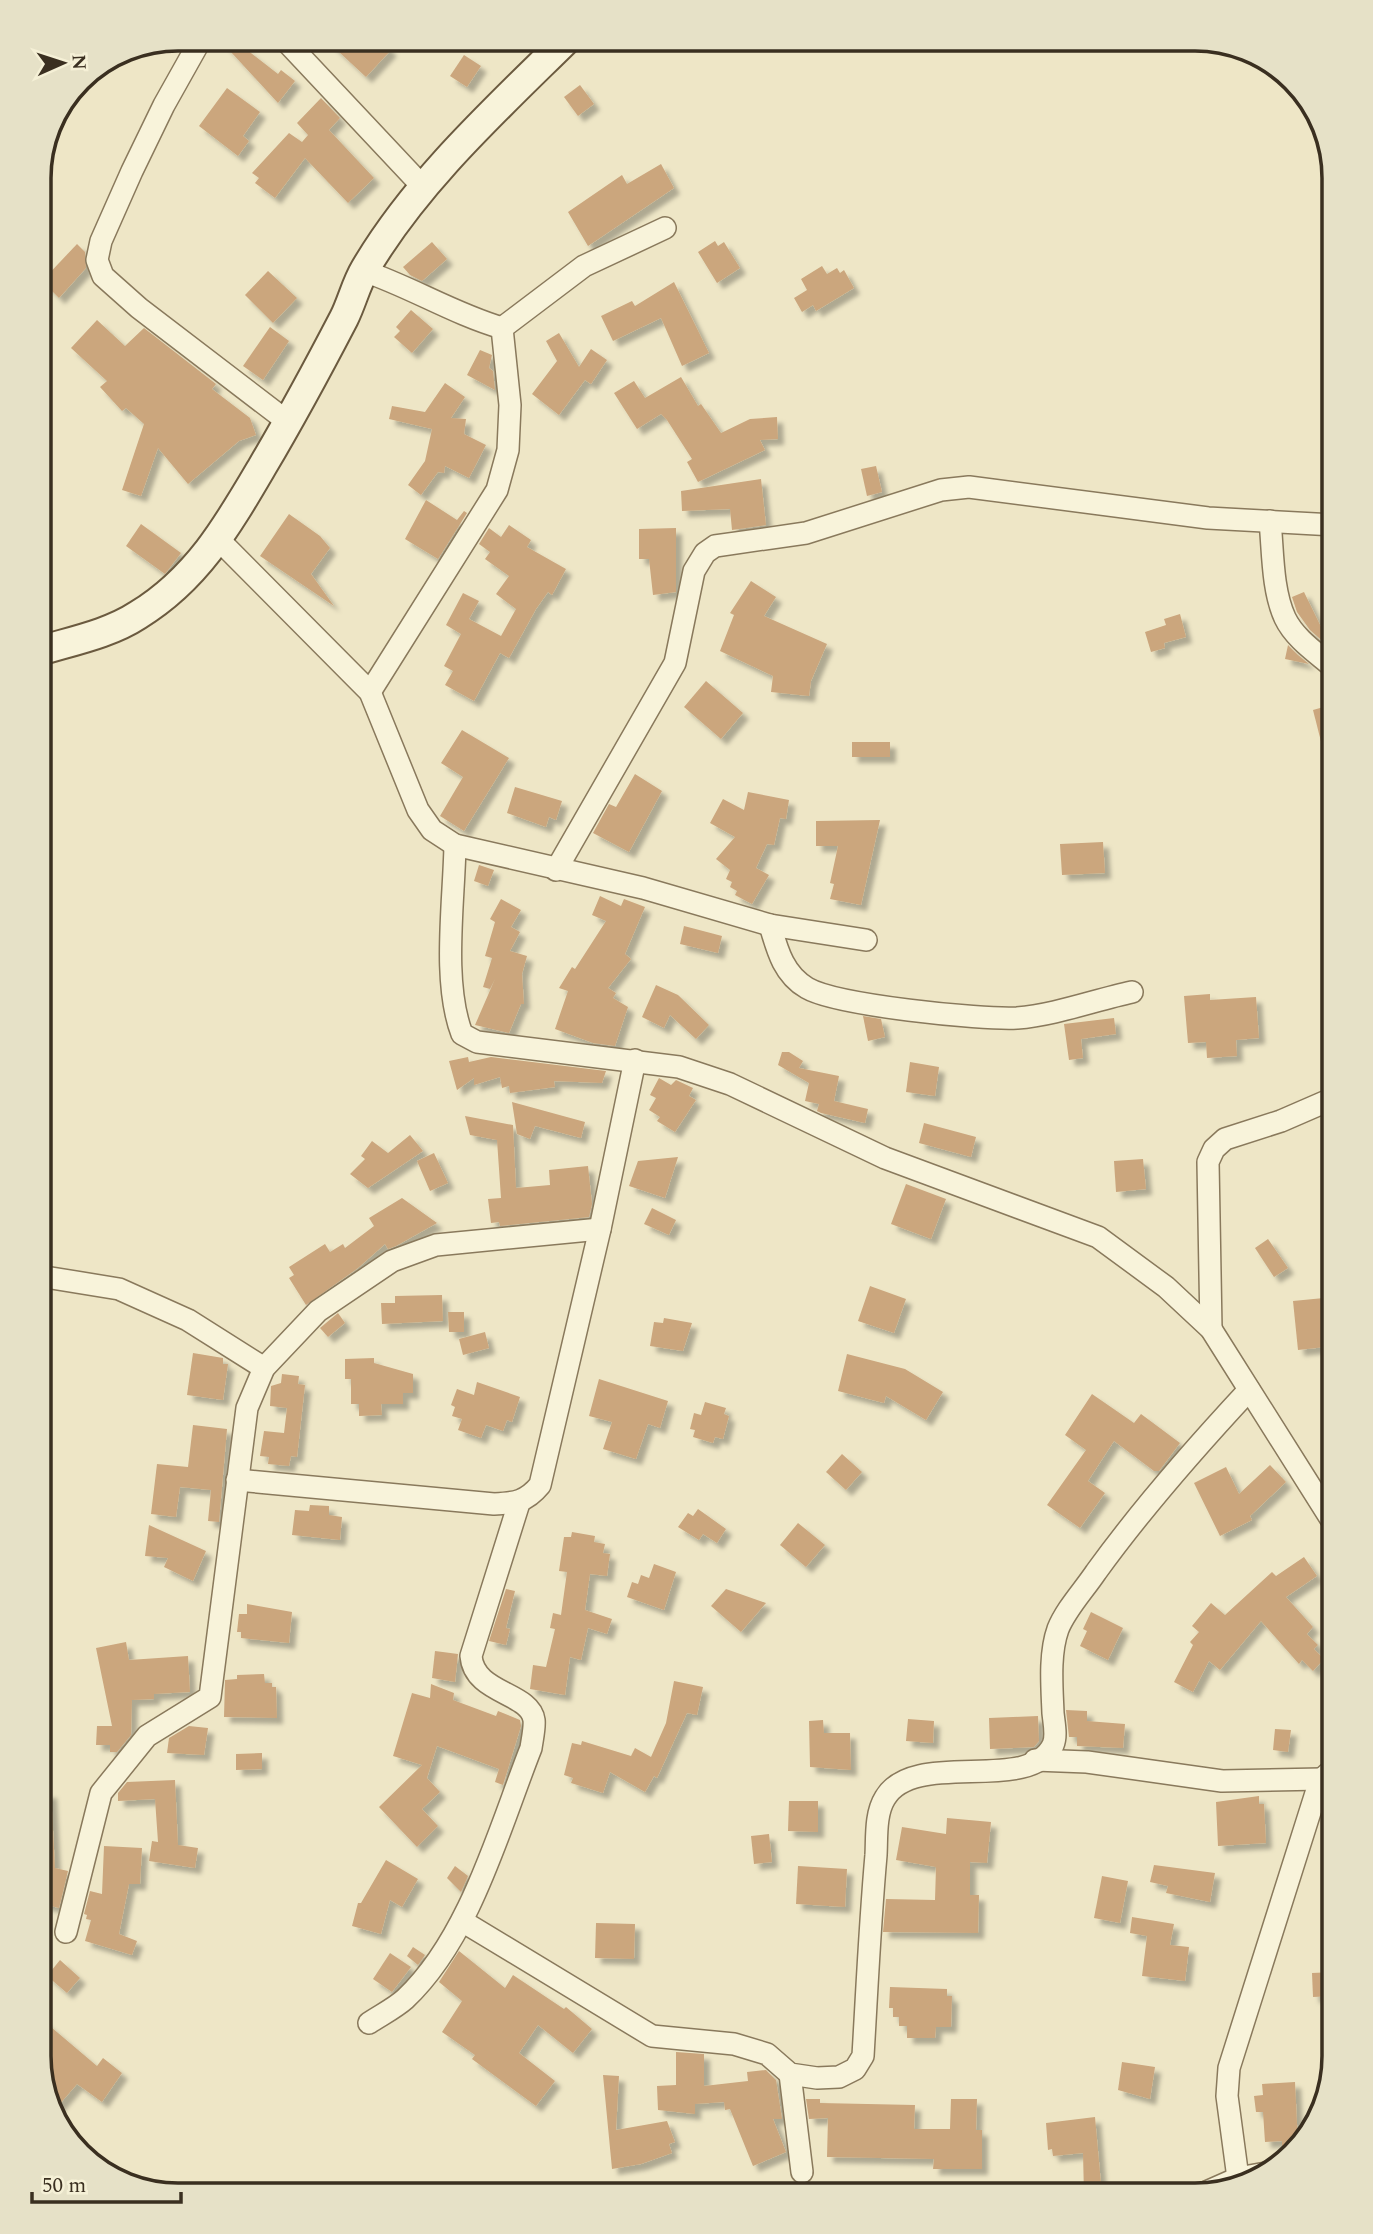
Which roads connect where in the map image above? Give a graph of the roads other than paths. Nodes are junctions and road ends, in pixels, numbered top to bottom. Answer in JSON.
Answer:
{"nodes":[{"id":1,"x":194,"y":51,"type":"edge"},
{"id":2,"x":296,"y":51,"type":"edge"},
{"id":3,"x":556,"y":51,"type":"edge"},
{"id":4,"x":424,"y":188,"type":"junction"},
{"id":5,"x":665,"y":228,"type":"dead end"},
{"id":6,"x":364,"y":271,"type":"junction"},
{"id":7,"x":502,"y":328,"type":"junction"},
{"id":8,"x":288,"y":422,"type":"junction"},
{"id":9,"x":1270,"y":521,"type":"junction"},
{"id":10,"x":1322,"y":524,"type":"edge"},
{"id":11,"x":219,"y":540,"type":"junction"},
{"id":12,"x":51,"y":647,"type":"edge"},
{"id":13,"x":1322,"y":657,"type":"edge"},
{"id":14,"x":370,"y":692,"type":"junction"},
{"id":15,"x":455,"y":845,"type":"junction"},
{"id":16,"x":556,"y":870,"type":"junction"},
{"id":17,"x":770,"y":925,"type":"junction"},
{"id":18,"x":866,"y":940,"type":"dead end"},
{"id":19,"x":1132,"y":992,"type":"dead end"},
{"id":20,"x":635,"y":1060,"type":"junction"},
{"id":21,"x":1322,"y":1104,"type":"edge"},
{"id":22,"x":600,"y":1228,"type":"junction"},
{"id":23,"x":51,"y":1278,"type":"edge"},
{"id":24,"x":1211,"y":1329,"type":"junction"},
{"id":25,"x":264,"y":1368,"type":"junction"},
{"id":26,"x":1249,"y":1390,"type":"junction"},
{"id":27,"x":237,"y":1480,"type":"junction"},
{"id":28,"x":519,"y":1503,"type":"junction"},
{"id":29,"x":1322,"y":1504,"type":"edge"},
{"id":30,"x":1035,"y":1760,"type":"junction"},
{"id":31,"x":1322,"y":1774,"type":"edge"},
{"id":32,"x":1322,"y":1792,"type":"edge"},
{"id":33,"x":462,"y":1921,"type":"junction"},
{"id":34,"x":66,"y":1932,"type":"dead end"},
{"id":35,"x":369,"y":2023,"type":"dead end"},
{"id":36,"x":790,"y":2074,"type":"junction"},
{"id":37,"x":802,"y":2172,"type":"dead end"},
{"id":38,"x":1238,"y":2176,"type":"edge"}],
"edges":[{"from":1,"to":8,"type":"street"},
{"from":2,"to":4,"type":"street"},
{"from":3,"to":4,"type":"street"},
{"from":4,"to":6,"type":"street"},
{"from":5,"to":7,"type":"street"},
{"from":6,"to":7,"type":"street"},
{"from":6,"to":8,"type":"street"},
{"from":7,"to":14,"type":"street"},
{"from":8,"to":11,"type":"street"},
{"from":9,"to":10,"type":"street"},
{"from":9,"to":13,"type":"street"},
{"from":9,"to":16,"type":"street"},
{"from":11,"to":12,"type":"street"},
{"from":11,"to":14,"type":"street"},
{"from":14,"to":15,"type":"street"},
{"from":15,"to":16,"type":"street"},
{"from":15,"to":20,"type":"street"},
{"from":16,"to":17,"type":"street"},
{"from":17,"to":18,"type":"street"},
{"from":17,"to":19,"type":"street"},
{"from":20,"to":22,"type":"street"},
{"from":20,"to":24,"type":"street"},
{"from":21,"to":24,"type":"street"},
{"from":22,"to":25,"type":"street"},
{"from":22,"to":28,"type":"street"},
{"from":23,"to":25,"type":"street"},
{"from":24,"to":26,"type":"street"},
{"from":25,"to":27,"type":"street"},
{"from":26,"to":29,"type":"street"},
{"from":26,"to":30,"type":"street"},
{"from":27,"to":28,"type":"street"},
{"from":27,"to":34,"type":"street"},
{"from":28,"to":33,"type":"street"},
{"from":30,"to":31,"type":"street"},
{"from":30,"to":36,"type":"street"},
{"from":32,"to":38,"type":"street"},
{"from":33,"to":35,"type":"street"},
{"from":33,"to":36,"type":"street"},
{"from":36,"to":37,"type":"street"}]}
